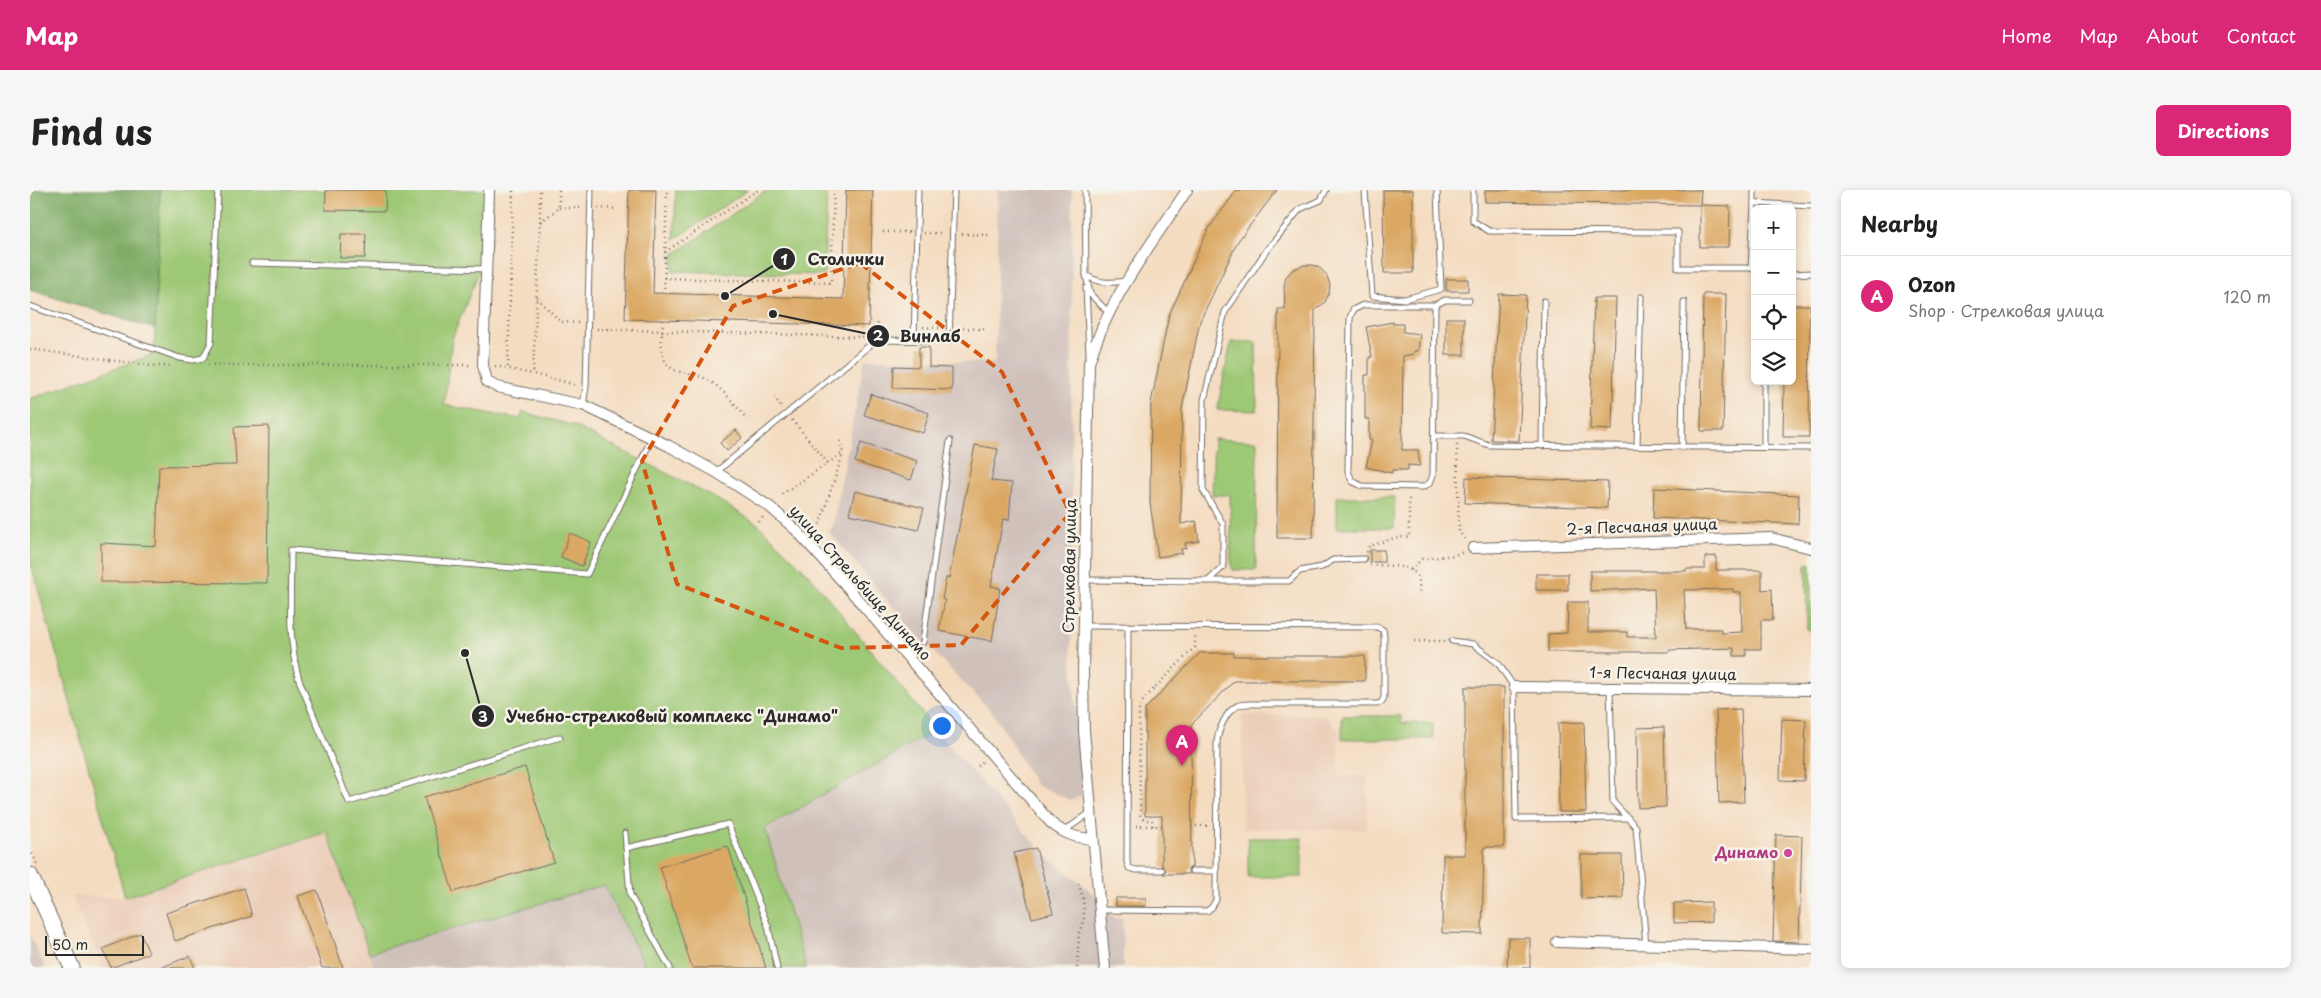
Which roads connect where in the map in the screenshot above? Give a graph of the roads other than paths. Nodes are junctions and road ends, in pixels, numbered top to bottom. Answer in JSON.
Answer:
{"nodes":[{"id":1,"x":218,"y":190,"type":"edge"},
{"id":2,"x":489,"y":190,"type":"edge"},
{"id":3,"x":591,"y":190,"type":"edge"},
{"id":4,"x":918,"y":190,"type":"edge"},
{"id":5,"x":954,"y":190,"type":"edge"},
{"id":6,"x":1084,"y":190,"type":"edge"},
{"id":7,"x":1187,"y":190,"type":"edge"},
{"id":8,"x":1326,"y":190,"type":"edge"},
{"id":9,"x":1365,"y":190,"type":"edge"},
{"id":10,"x":1437,"y":190,"type":"edge"},
{"id":11,"x":1473,"y":190,"type":"edge"},
{"id":12,"x":1754,"y":190,"type":"edge"},
{"id":13,"x":1754,"y":203,"type":"junction"},
{"id":14,"x":1811,"y":206,"type":"edge"},
{"id":15,"x":1753,"y":250,"type":"edge"},
{"id":16,"x":252,"y":263,"type":"dead end"},
{"id":17,"x":486,"y":269,"type":"junction"},
{"id":18,"x":1751,"y":269,"type":"edge"},
{"id":19,"x":1796,"y":274,"type":"edge"},
{"id":20,"x":1811,"y":274,"type":"edge"},
{"id":21,"x":1086,"y":275,"type":"junction"},
{"id":22,"x":1128,"y":280,"type":"junction"},
{"id":23,"x":1640,"y":297,"type":"dead end"},
{"id":24,"x":1469,"y":300,"type":"dead end"},
{"id":25,"x":1544,"y":301,"type":"dead end"},
{"id":26,"x":1406,"y":302,"type":"junction"},
{"id":27,"x":1684,"y":302,"type":"dead end"},
{"id":28,"x":1435,"y":305,"type":"junction"},
{"id":29,"x":30,"y":306,"type":"edge"},
{"id":30,"x":1109,"y":313,"type":"junction"},
{"id":31,"x":914,"y":340,"type":"junction"},
{"id":32,"x":1089,"y":363,"type":"junction"},
{"id":33,"x":1764,"y":385,"type":"edge"},
{"id":34,"x":583,"y":405,"type":"junction"},
{"id":35,"x":1434,"y":436,"type":"junction"},
{"id":36,"x":652,"y":438,"type":"junction"},
{"id":37,"x":950,"y":441,"type":"dead end"},
{"id":38,"x":1542,"y":446,"type":"junction"},
{"id":39,"x":1637,"y":446,"type":"junction"},
{"id":40,"x":1682,"y":447,"type":"junction"},
{"id":41,"x":1764,"y":447,"type":"junction"},
{"id":42,"x":1811,"y":448,"type":"edge"},
{"id":43,"x":716,"y":472,"type":"junction"},
{"id":44,"x":1473,"y":548,"type":"road end"},
{"id":45,"x":1811,"y":548,"type":"edge"},
{"id":46,"x":1364,"y":559,"type":"road end"},
{"id":47,"x":1084,"y":580,"type":"junction"},
{"id":48,"x":1208,"y":581,"type":"junction"},
{"id":49,"x":1083,"y":626,"type":"junction"},
{"id":50,"x":1128,"y":626,"type":"junction"},
{"id":51,"x":1452,"y":641,"type":"road end"},
{"id":52,"x":909,"y":659,"type":"junction"},
{"id":53,"x":1514,"y":687,"type":"junction"},
{"id":54,"x":1610,"y":688,"type":"junction"},
{"id":55,"x":1811,"y":690,"type":"edge"},
{"id":56,"x":560,"y":737,"type":"dead end"},
{"id":57,"x":1091,"y":812,"type":"junction"},
{"id":58,"x":1628,"y":818,"type":"junction"},
{"id":59,"x":1062,"y":832,"type":"junction"},
{"id":60,"x":625,"y":834,"type":"dead end"},
{"id":61,"x":1093,"y":838,"type":"junction"},
{"id":62,"x":626,"y":848,"type":"junction"},
{"id":63,"x":1162,"y":870,"type":"dead end"},
{"id":64,"x":1192,"y":870,"type":"dead end"},
{"id":65,"x":1216,"y":870,"type":"junction"},
{"id":66,"x":30,"y":875,"type":"edge"},
{"id":67,"x":1100,"y":910,"type":"junction"},
{"id":68,"x":1557,"y":942,"type":"dead end"},
{"id":69,"x":1646,"y":946,"type":"junction"},
{"id":70,"x":1811,"y":949,"type":"edge"},
{"id":71,"x":72,"y":968,"type":"edge"},
{"id":72,"x":670,"y":968,"type":"edge"},
{"id":73,"x":777,"y":968,"type":"edge"},
{"id":74,"x":1105,"y":968,"type":"edge"}],
"edges":[{"from":1,"to":29,"type":"lane"},
{"from":2,"to":17,"type":"street","name":"улица Стрельбище Динамо"},
{"from":3,"to":34,"type":"lane"},
{"from":4,"to":31,"type":"lane"},
{"from":5,"to":31,"type":"lane"},
{"from":6,"to":21,"type":"lane"},
{"from":7,"to":22,"type":"street","name":"Стрелковая улица"},
{"from":8,"to":48,"type":"lane"},
{"from":9,"to":26,"type":"lane"},
{"from":10,"to":26,"type":"lane"},
{"from":11,"to":18,"type":"lane"},
{"from":12,"to":13,"type":"lane"},
{"from":13,"to":14,"type":"lane"},
{"from":13,"to":15,"type":"lane"},
{"from":16,"to":17,"type":"lane"},
{"from":17,"to":34,"type":"street","name":"улица Стрельбище Динамо"},
{"from":19,"to":20,"type":"lane"},
{"from":21,"to":22,"type":"lane"},
{"from":21,"to":30,"type":"lane"},
{"from":21,"to":32,"type":"lane"},
{"from":22,"to":30,"type":"street","name":"Стрелковая улица"},
{"from":23,"to":39,"type":"lane"},
{"from":24,"to":28,"type":"lane"},
{"from":25,"to":38,"type":"lane"},
{"from":26,"to":28,"type":"lane"},
{"from":26,"to":35,"type":"lane"},
{"from":27,"to":40,"type":"lane"},
{"from":28,"to":35,"type":"lane"},
{"from":30,"to":32,"type":"street","name":"Стрелковая улица"},
{"from":31,"to":43,"type":"lane"},
{"from":32,"to":47,"type":"street","name":"Стрелковая улица"},
{"from":33,"to":41,"type":"lane"},
{"from":34,"to":36,"type":"street","name":"улица Стрельбище Динамо"},
{"from":35,"to":38,"type":"lane"},
{"from":36,"to":43,"type":"street","name":"улица Стрельбище Динамо"},
{"from":36,"to":56,"type":"lane"},
{"from":37,"to":52,"type":"lane"},
{"from":38,"to":39,"type":"lane"},
{"from":39,"to":40,"type":"lane"},
{"from":40,"to":41,"type":"lane"},
{"from":41,"to":42,"type":"lane"},
{"from":43,"to":52,"type":"street","name":"улица Стрельбище Динамо"},
{"from":44,"to":45,"type":"street","name":"2-я Песчаная улица"},
{"from":46,"to":48,"type":"lane"},
{"from":47,"to":48,"type":"lane"},
{"from":47,"to":49,"type":"street","name":"Стрелковая улица"},
{"from":49,"to":50,"type":"lane"},
{"from":49,"to":57,"type":"street","name":"Стрелковая улица"},
{"from":50,"to":63,"type":"lane"},
{"from":50,"to":65,"type":"lane"},
{"from":51,"to":53,"type":"lane"},
{"from":52,"to":59,"type":"street","name":"улица Стрельбище Динамо"},
{"from":53,"to":54,"type":"street","name":"1-я Песчаная улица"},
{"from":53,"to":58,"type":"lane"},
{"from":54,"to":55,"type":"street","name":"1-я Песчаная улица"},
{"from":54,"to":58,"type":"lane"},
{"from":57,"to":59,"type":"lane"},
{"from":57,"to":61,"type":"street","name":"Стрелковая улица"},
{"from":58,"to":69,"type":"lane"},
{"from":59,"to":61,"type":"street","name":"улица Стрельбище Динамо"},
{"from":60,"to":62,"type":"lane"},
{"from":61,"to":67,"type":"street","name":"Стрелковая улица"},
{"from":62,"to":72,"type":"lane"},
{"from":62,"to":73,"type":"lane"},
{"from":64,"to":65,"type":"lane"},
{"from":65,"to":67,"type":"lane"},
{"from":66,"to":71,"type":"street"},
{"from":67,"to":74,"type":"street","name":"Стрелковая улица"},
{"from":68,"to":69,"type":"street"},
{"from":69,"to":70,"type":"street"}]}
